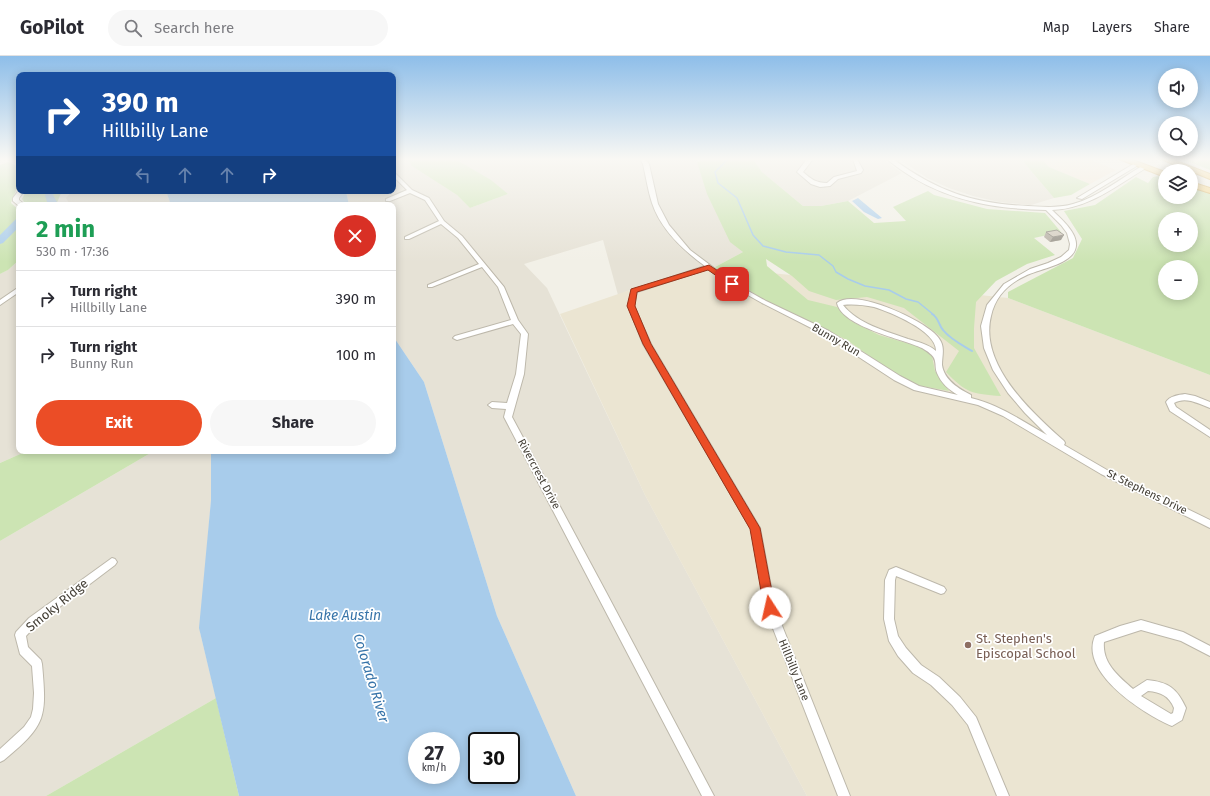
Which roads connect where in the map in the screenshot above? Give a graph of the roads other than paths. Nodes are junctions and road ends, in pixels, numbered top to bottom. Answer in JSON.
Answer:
{"nodes":[{"id":1,"x":404,"y":194,"type":"edge"},
{"id":2,"x":415,"y":194,"type":"edge"},
{"id":3,"x":653,"y":194,"type":"edge"},
{"id":4,"x":948,"y":194,"type":"edge"},
{"id":5,"x":1095,"y":194,"type":"edge"},
{"id":6,"x":388,"y":200,"type":"dead end"},
{"id":7,"x":1047,"y":208,"type":"junction"},
{"id":8,"x":442,"y":222,"type":"junction"},
{"id":9,"x":407,"y":238,"type":"dead end"},
{"id":10,"x":482,"y":265,"type":"junction"},
{"id":11,"x":709,"y":267,"type":"junction"},
{"id":12,"x":430,"y":286,"type":"dead end"},
{"id":13,"x":16,"y":291,"type":"edge"},
{"id":14,"x":0,"y":303,"type":"edge"},
{"id":15,"x":515,"y":321,"type":"junction"},
{"id":16,"x":457,"y":338,"type":"dead end"},
{"id":17,"x":939,"y":359,"type":"junction"},
{"id":18,"x":980,"y":403,"type":"junction"},
{"id":19,"x":492,"y":405,"type":"dead end"},
{"id":20,"x":1210,"y":405,"type":"edge"},
{"id":21,"x":509,"y":406,"type":"junction"},
{"id":22,"x":1210,"y":434,"type":"edge"},
{"id":23,"x":1084,"y":460,"type":"junction"},
{"id":24,"x":1210,"y":524,"type":"edge"},
{"id":25,"x":112,"y":562,"type":"dead end"},
{"id":26,"x":941,"y":590,"type":"dead end"},
{"id":27,"x":1210,"y":651,"type":"edge"},
{"id":28,"x":1132,"y":696,"type":"dead end"},
{"id":29,"x":0,"y":756,"type":"edge"},
{"id":30,"x":708,"y":796,"type":"edge"},
{"id":31,"x":844,"y":796,"type":"edge"},
{"id":32,"x":1003,"y":796,"type":"edge"}],
"edges":[{"from":1,"to":6,"type":"street"},
{"from":2,"to":8,"type":"street"},
{"from":3,"to":11,"type":"street","name":"Bunny Run"},
{"from":4,"to":7,"type":"street"},
{"from":5,"to":7,"type":"street"},
{"from":7,"to":23,"type":"street"},
{"from":8,"to":9,"type":"street"},
{"from":8,"to":10,"type":"street"},
{"from":10,"to":12,"type":"street"},
{"from":10,"to":15,"type":"street"},
{"from":11,"to":18,"type":"street","name":"Bunny Run"},
{"from":11,"to":31,"type":"street","name":"Hillbilly Lane"},
{"from":13,"to":14,"type":"street"},
{"from":15,"to":16,"type":"street"},
{"from":15,"to":21,"type":"street"},
{"from":17,"to":17,"type":"street"},
{"from":17,"to":18,"type":"street"},
{"from":18,"to":23,"type":"street","name":"Bunny Run"},
{"from":19,"to":21,"type":"street"},
{"from":20,"to":22,"type":"street"},
{"from":21,"to":30,"type":"street","name":"Rivercrest Drive"},
{"from":23,"to":24,"type":"street","name":"St Stephens Drive"},
{"from":25,"to":29,"type":"street","name":"Smoky Ridge"},
{"from":26,"to":32,"type":"street"},
{"from":27,"to":28,"type":"street"}]}
